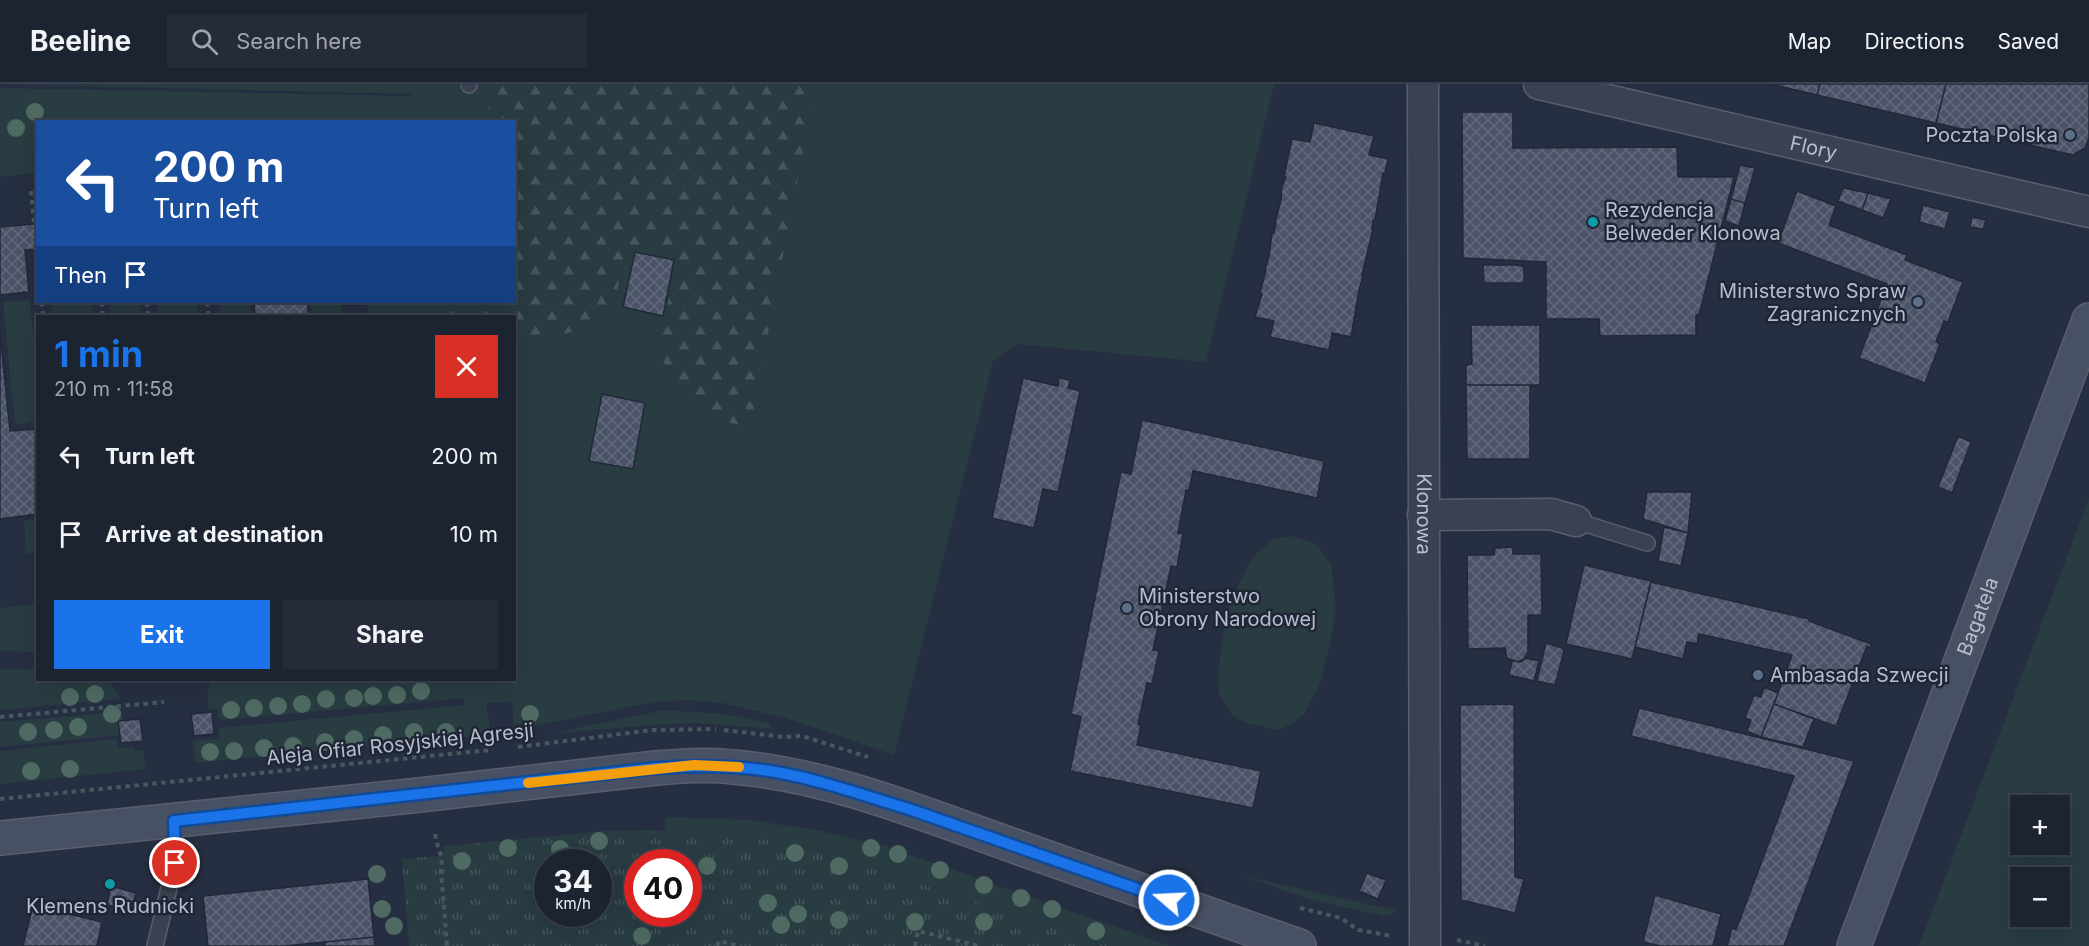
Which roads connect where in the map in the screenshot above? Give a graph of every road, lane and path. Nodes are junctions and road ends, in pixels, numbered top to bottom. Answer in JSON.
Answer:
{"nodes":[{"id":1,"x":1423,"y":84,"type":"edge"},
{"id":2,"x":1539,"y":84,"type":"edge"},
{"id":3,"x":31,"y":191,"type":"dead end"},
{"id":4,"x":2089,"y":212,"type":"edge"},
{"id":5,"x":34,"y":224,"type":"dead end"},
{"id":6,"x":2089,"y":320,"type":"edge"},
{"id":7,"x":1424,"y":515,"type":"junction"},
{"id":8,"x":1576,"y":521,"type":"joint"},
{"id":9,"x":1647,"y":543,"type":"dead end"},
{"id":10,"x":164,"y":702,"type":"dead end"},
{"id":11,"x":0,"y":717,"type":"edge"},
{"id":12,"x":802,"y":736,"type":"dead end"},
{"id":13,"x":516,"y":747,"type":"dead end"},
{"id":14,"x":494,"y":750,"type":"dead end"},
{"id":15,"x":0,"y":799,"type":"edge"},
{"id":16,"x":174,"y":821,"type":"junction"},
{"id":17,"x":435,"y":834,"type":"dead end"},
{"id":18,"x":0,"y":838,"type":"edge"},
{"id":19,"x":1341,"y":918,"type":"dead end"},
{"id":20,"x":1397,"y":937,"type":"dead end"},
{"id":21,"x":1437,"y":942,"type":"edge"},
{"id":22,"x":155,"y":946,"type":"edge"},
{"id":23,"x":447,"y":946,"type":"edge"},
{"id":24,"x":717,"y":946,"type":"edge"},
{"id":25,"x":739,"y":946,"type":"edge"},
{"id":26,"x":915,"y":946,"type":"edge"},
{"id":27,"x":979,"y":946,"type":"edge"},
{"id":28,"x":1299,"y":946,"type":"edge"},
{"id":29,"x":1485,"y":946,"type":"edge"},
{"id":30,"x":1854,"y":946,"type":"edge"}],
"edges":[{"from":1,"to":7,"type":"street","name":"Klonowa"},
{"from":2,"to":4,"type":"street","name":"Flory"},
{"from":3,"to":5,"type":"path"},
{"from":6,"to":30,"type":"street","name":"Bagatela"},
{"from":7,"to":8,"type":"street"},
{"from":7,"to":21,"type":"street","name":"Klonowa"},
{"from":8,"to":9,"type":"lane"},
{"from":10,"to":11,"type":"path"},
{"from":12,"to":13,"type":"path","name":"Aleja Ofiar Rosyjskiej Agresji"},
{"from":14,"to":15,"type":"path","name":"Aleja Ofiar Rosyjskiej Agresji"},
{"from":16,"to":18,"type":"street"},
{"from":16,"to":22,"type":"lane"},
{"from":16,"to":28,"type":"street"},
{"from":17,"to":23,"type":"path"},
{"from":19,"to":20,"type":"path"},
{"from":21,"to":29,"type":"path"},
{"from":24,"to":25,"type":"path"},
{"from":26,"to":27,"type":"path"}]}
